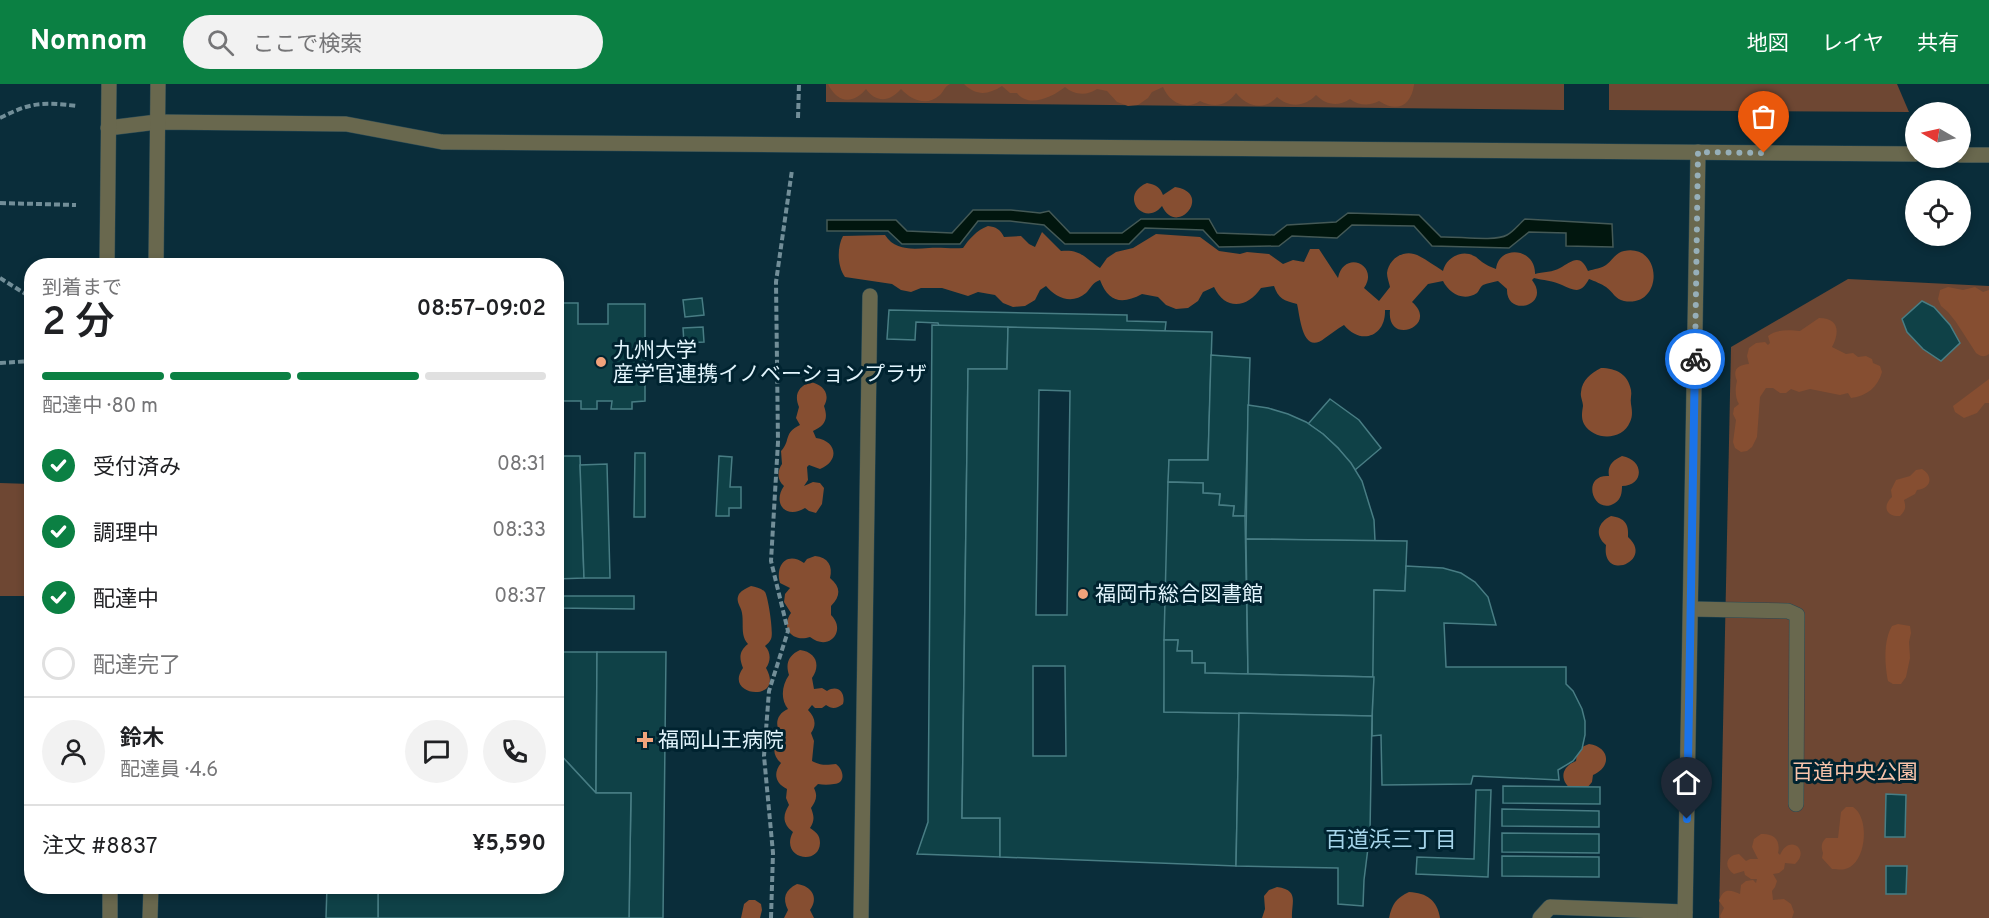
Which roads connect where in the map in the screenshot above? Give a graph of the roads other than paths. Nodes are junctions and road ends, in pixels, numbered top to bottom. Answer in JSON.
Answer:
{"nodes":[{"id":1,"x":109,"y":84,"type":"edge"},
{"id":2,"x":158,"y":84,"type":"edge"},
{"id":3,"x":157,"y":122,"type":"junction"},
{"id":4,"x":108,"y":128,"type":"junction"},
{"id":5,"x":1698,"y":152,"type":"junction"},
{"id":6,"x":1905,"y":154,"type":"edge"},
{"id":7,"x":1971,"y":155,"type":"edge"},
{"id":8,"x":1989,"y":155,"type":"edge"},
{"id":9,"x":107,"y":258,"type":"edge"},
{"id":10,"x":156,"y":258,"type":"edge"},
{"id":11,"x":870,"y":296,"type":"dead end"},
{"id":12,"x":1691,"y":609,"type":"junction"},
{"id":13,"x":1796,"y":804,"type":"dead end"},
{"id":14,"x":110,"y":894,"type":"edge"},
{"id":15,"x":151,"y":894,"type":"edge"},
{"id":16,"x":1685,"y":915,"type":"edge"},
{"id":17,"x":110,"y":918,"type":"edge"},
{"id":18,"x":150,"y":918,"type":"edge"},
{"id":19,"x":861,"y":918,"type":"edge"},
{"id":20,"x":1540,"y":918,"type":"edge"}],
"edges":[{"from":1,"to":4,"type":"street"},
{"from":2,"to":3,"type":"street"},
{"from":3,"to":4,"type":"street"},
{"from":3,"to":5,"type":"street"},
{"from":3,"to":10,"type":"street"},
{"from":4,"to":9,"type":"street"},
{"from":5,"to":6,"type":"street"},
{"from":5,"to":12,"type":"street"},
{"from":7,"to":8,"type":"street"},
{"from":11,"to":19,"type":"street"},
{"from":12,"to":13,"type":"street"},
{"from":12,"to":16,"type":"street"},
{"from":14,"to":17,"type":"street"},
{"from":15,"to":18,"type":"street"},
{"from":16,"to":20,"type":"street"}]}
